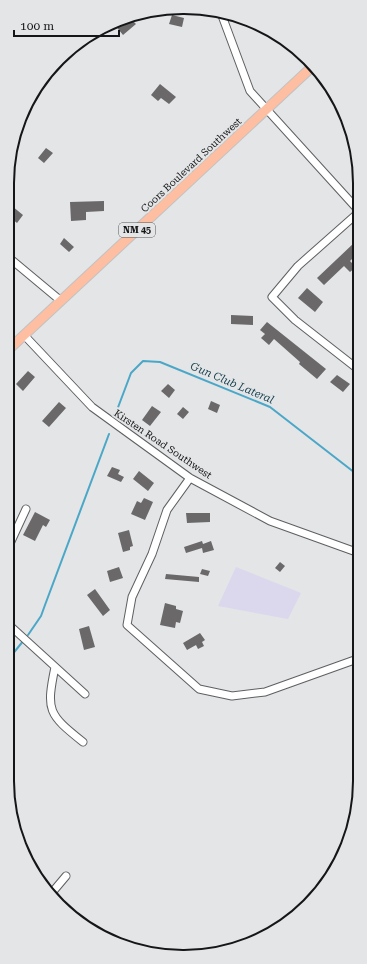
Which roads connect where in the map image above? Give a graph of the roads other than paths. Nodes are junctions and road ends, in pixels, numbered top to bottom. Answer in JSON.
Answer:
{"nodes":[{"id":1,"x":224,"y":19,"type":"edge"},
{"id":2,"x":309,"y":70,"type":"edge"},
{"id":3,"x":267,"y":110,"type":"junction"},
{"id":4,"x":353,"y":205,"type":"edge"},
{"id":5,"x":353,"y":218,"type":"edge"},
{"id":6,"x":14,"y":262,"type":"edge"},
{"id":7,"x":61,"y":301,"type":"junction"},
{"id":8,"x":24,"y":335,"type":"junction"},
{"id":9,"x":14,"y":344,"type":"edge"},
{"id":10,"x":353,"y":365,"type":"edge"},
{"id":11,"x":190,"y":478,"type":"junction"},
{"id":12,"x":26,"y":509,"type":"dead end"},
{"id":13,"x":14,"y":535,"type":"edge"},
{"id":14,"x":353,"y":551,"type":"edge"},
{"id":15,"x":14,"y":629,"type":"edge"},
{"id":16,"x":353,"y":661,"type":"edge"},
{"id":17,"x":55,"y":667,"type":"junction"},
{"id":18,"x":86,"y":694,"type":"dead end"},
{"id":19,"x":83,"y":742,"type":"dead end"},
{"id":20,"x":66,"y":876,"type":"dead end"},
{"id":21,"x":54,"y":890,"type":"edge"}],
"edges":[{"from":1,"to":3,"type":"street"},
{"from":2,"to":3,"type":"main road","number":"NM 45"},
{"from":3,"to":4,"type":"street"},
{"from":3,"to":7,"type":"main road","name":"Coors Boulevard Southwest","number":"NM 45"},
{"from":5,"to":10,"type":"street"},
{"from":6,"to":7,"type":"street"},
{"from":7,"to":8,"type":"main road","name":"Coors Boulevard Southwest","number":"NM 45"},
{"from":8,"to":9,"type":"main road","name":"Coors Boulevard Southwest","number":"NM 45"},
{"from":8,"to":11,"type":"street","name":"Kirsten Road Southwest"},
{"from":11,"to":14,"type":"street","name":"Kirsten Road Southwest"},
{"from":11,"to":16,"type":"street"},
{"from":12,"to":13,"type":"street"},
{"from":15,"to":17,"type":"street"},
{"from":17,"to":18,"type":"street"},
{"from":17,"to":19,"type":"street"},
{"from":20,"to":21,"type":"street"}]}
